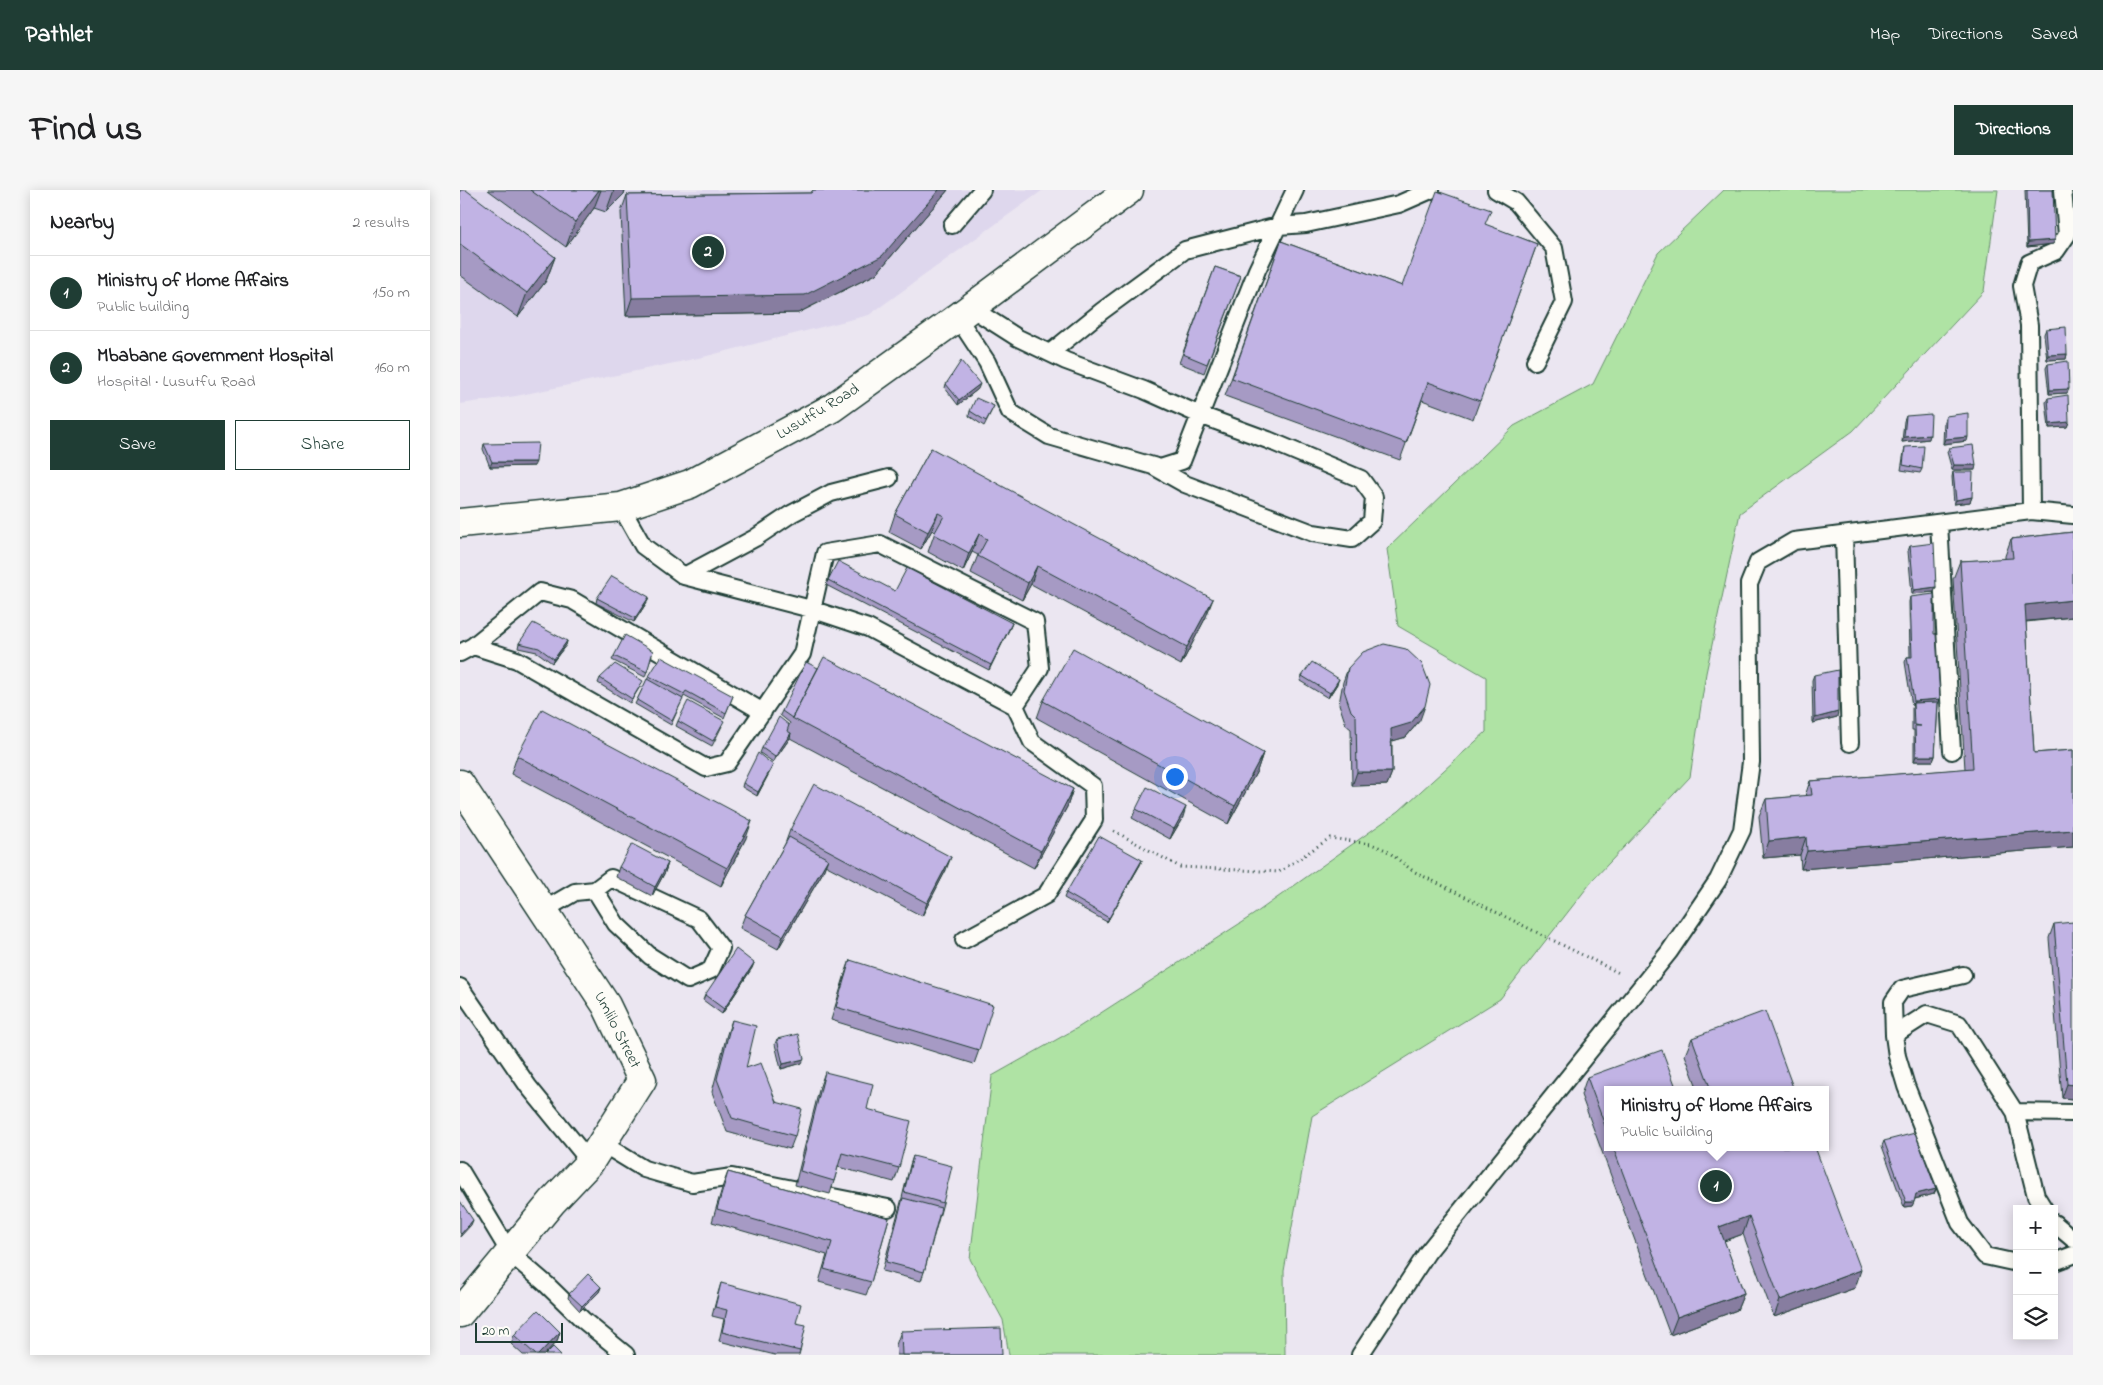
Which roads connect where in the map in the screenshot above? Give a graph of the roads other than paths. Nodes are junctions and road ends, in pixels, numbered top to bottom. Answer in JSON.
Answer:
{"nodes":[{"id":1,"x":982,"y":190,"type":"edge"},
{"id":2,"x":1129,"y":190,"type":"edge"},
{"id":3,"x":1295,"y":190,"type":"edge"},
{"id":4,"x":1431,"y":190,"type":"edge"},
{"id":5,"x":1496,"y":190,"type":"edge"},
{"id":6,"x":2063,"y":190,"type":"edge"},
{"id":7,"x":952,"y":225,"type":"dead end"},
{"id":8,"x":1278,"y":226,"type":"junction"},
{"id":9,"x":964,"y":313,"type":"junction"},
{"id":10,"x":1050,"y":353,"type":"junction"},
{"id":11,"x":1535,"y":361,"type":"dead end"},
{"id":12,"x":1200,"y":415,"type":"junction"},
{"id":13,"x":1153,"y":466,"type":"junction"},
{"id":14,"x":889,"y":478,"type":"dead end"},
{"id":15,"x":621,"y":507,"type":"junction"},
{"id":16,"x":2031,"y":512,"type":"junction"},
{"id":17,"x":2073,"y":515,"type":"edge"},
{"id":18,"x":460,"y":523,"type":"edge"},
{"id":19,"x":1939,"y":523,"type":"junction"},
{"id":20,"x":1844,"y":536,"type":"junction"},
{"id":21,"x":684,"y":576,"type":"junction"},
{"id":22,"x":811,"y":609,"type":"junction"},
{"id":23,"x":467,"y":649,"type":"edge"},
{"id":24,"x":1014,"y":706,"type":"junction"},
{"id":25,"x":763,"y":712,"type":"junction"},
{"id":26,"x":1850,"y":743,"type":"dead end"},
{"id":27,"x":1952,"y":751,"type":"dead end"},
{"id":28,"x":460,"y":784,"type":"edge"},
{"id":29,"x":595,"y":890,"type":"junction"},
{"id":30,"x":544,"y":910,"type":"junction"},
{"id":31,"x":964,"y":940,"type":"dead end"},
{"id":32,"x":1962,"y":975,"type":"dead end"},
{"id":33,"x":460,"y":988,"type":"edge"},
{"id":34,"x":1894,"y":1035,"type":"junction"},
{"id":35,"x":2015,"y":1112,"type":"junction"},
{"id":36,"x":2073,"y":1113,"type":"edge"},
{"id":37,"x":596,"y":1153,"type":"junction"},
{"id":38,"x":460,"y":1170,"type":"edge"},
{"id":39,"x":2042,"y":1205,"type":"edge"},
{"id":40,"x":888,"y":1208,"type":"dead end"},
{"id":41,"x":2058,"y":1227,"type":"edge"},
{"id":42,"x":2073,"y":1240,"type":"edge"},
{"id":43,"x":510,"y":1253,"type":"junction"},
{"id":44,"x":2073,"y":1255,"type":"edge"},
{"id":45,"x":2058,"y":1261,"type":"edge"},
{"id":46,"x":2013,"y":1262,"type":"edge"},
{"id":47,"x":460,"y":1313,"type":"edge"},
{"id":48,"x":626,"y":1355,"type":"edge"},
{"id":49,"x":1360,"y":1355,"type":"edge"}],
"edges":[{"from":1,"to":7,"type":"lane"},
{"from":2,"to":9,"type":"street","name":"Lusutfu Road"},
{"from":3,"to":8,"type":"lane"},
{"from":4,"to":8,"type":"lane"},
{"from":5,"to":11,"type":"lane"},
{"from":6,"to":16,"type":"lane"},
{"from":8,"to":10,"type":"lane"},
{"from":8,"to":12,"type":"lane"},
{"from":9,"to":10,"type":"lane"},
{"from":9,"to":13,"type":"lane"},
{"from":9,"to":15,"type":"street","name":"Lusutfu Road"},
{"from":10,"to":12,"type":"lane"},
{"from":12,"to":13,"type":"lane"},
{"from":12,"to":13,"type":"lane"},
{"from":14,"to":21,"type":"lane"},
{"from":15,"to":18,"type":"street","name":"Lusutfu Road"},
{"from":15,"to":21,"type":"lane"},
{"from":16,"to":17,"type":"lane"},
{"from":16,"to":19,"type":"lane"},
{"from":19,"to":20,"type":"lane"},
{"from":19,"to":27,"type":"lane"},
{"from":20,"to":26,"type":"lane"},
{"from":20,"to":49,"type":"lane"},
{"from":21,"to":22,"type":"lane"},
{"from":22,"to":24,"type":"lane"},
{"from":22,"to":24,"type":"lane"},
{"from":22,"to":25,"type":"lane"},
{"from":23,"to":25,"type":"lane"},
{"from":23,"to":25,"type":"lane"},
{"from":24,"to":31,"type":"lane"},
{"from":28,"to":30,"type":"street","name":"Umlilo Street"},
{"from":29,"to":29,"type":"lane"},
{"from":29,"to":30,"type":"lane"},
{"from":30,"to":37,"type":"street","name":"Umlilo Street"},
{"from":32,"to":34,"type":"lane"},
{"from":33,"to":37,"type":"lane"},
{"from":34,"to":35,"type":"lane"},
{"from":34,"to":46,"type":"lane"},
{"from":35,"to":36,"type":"lane"},
{"from":35,"to":39,"type":"lane"},
{"from":37,"to":40,"type":"lane"},
{"from":37,"to":43,"type":"street","name":"Umlilo Street"},
{"from":38,"to":43,"type":"lane"},
{"from":41,"to":42,"type":"lane"},
{"from":43,"to":47,"type":"street","name":"Umlilo Street"},
{"from":43,"to":48,"type":"lane"},
{"from":44,"to":45,"type":"lane"}]}
